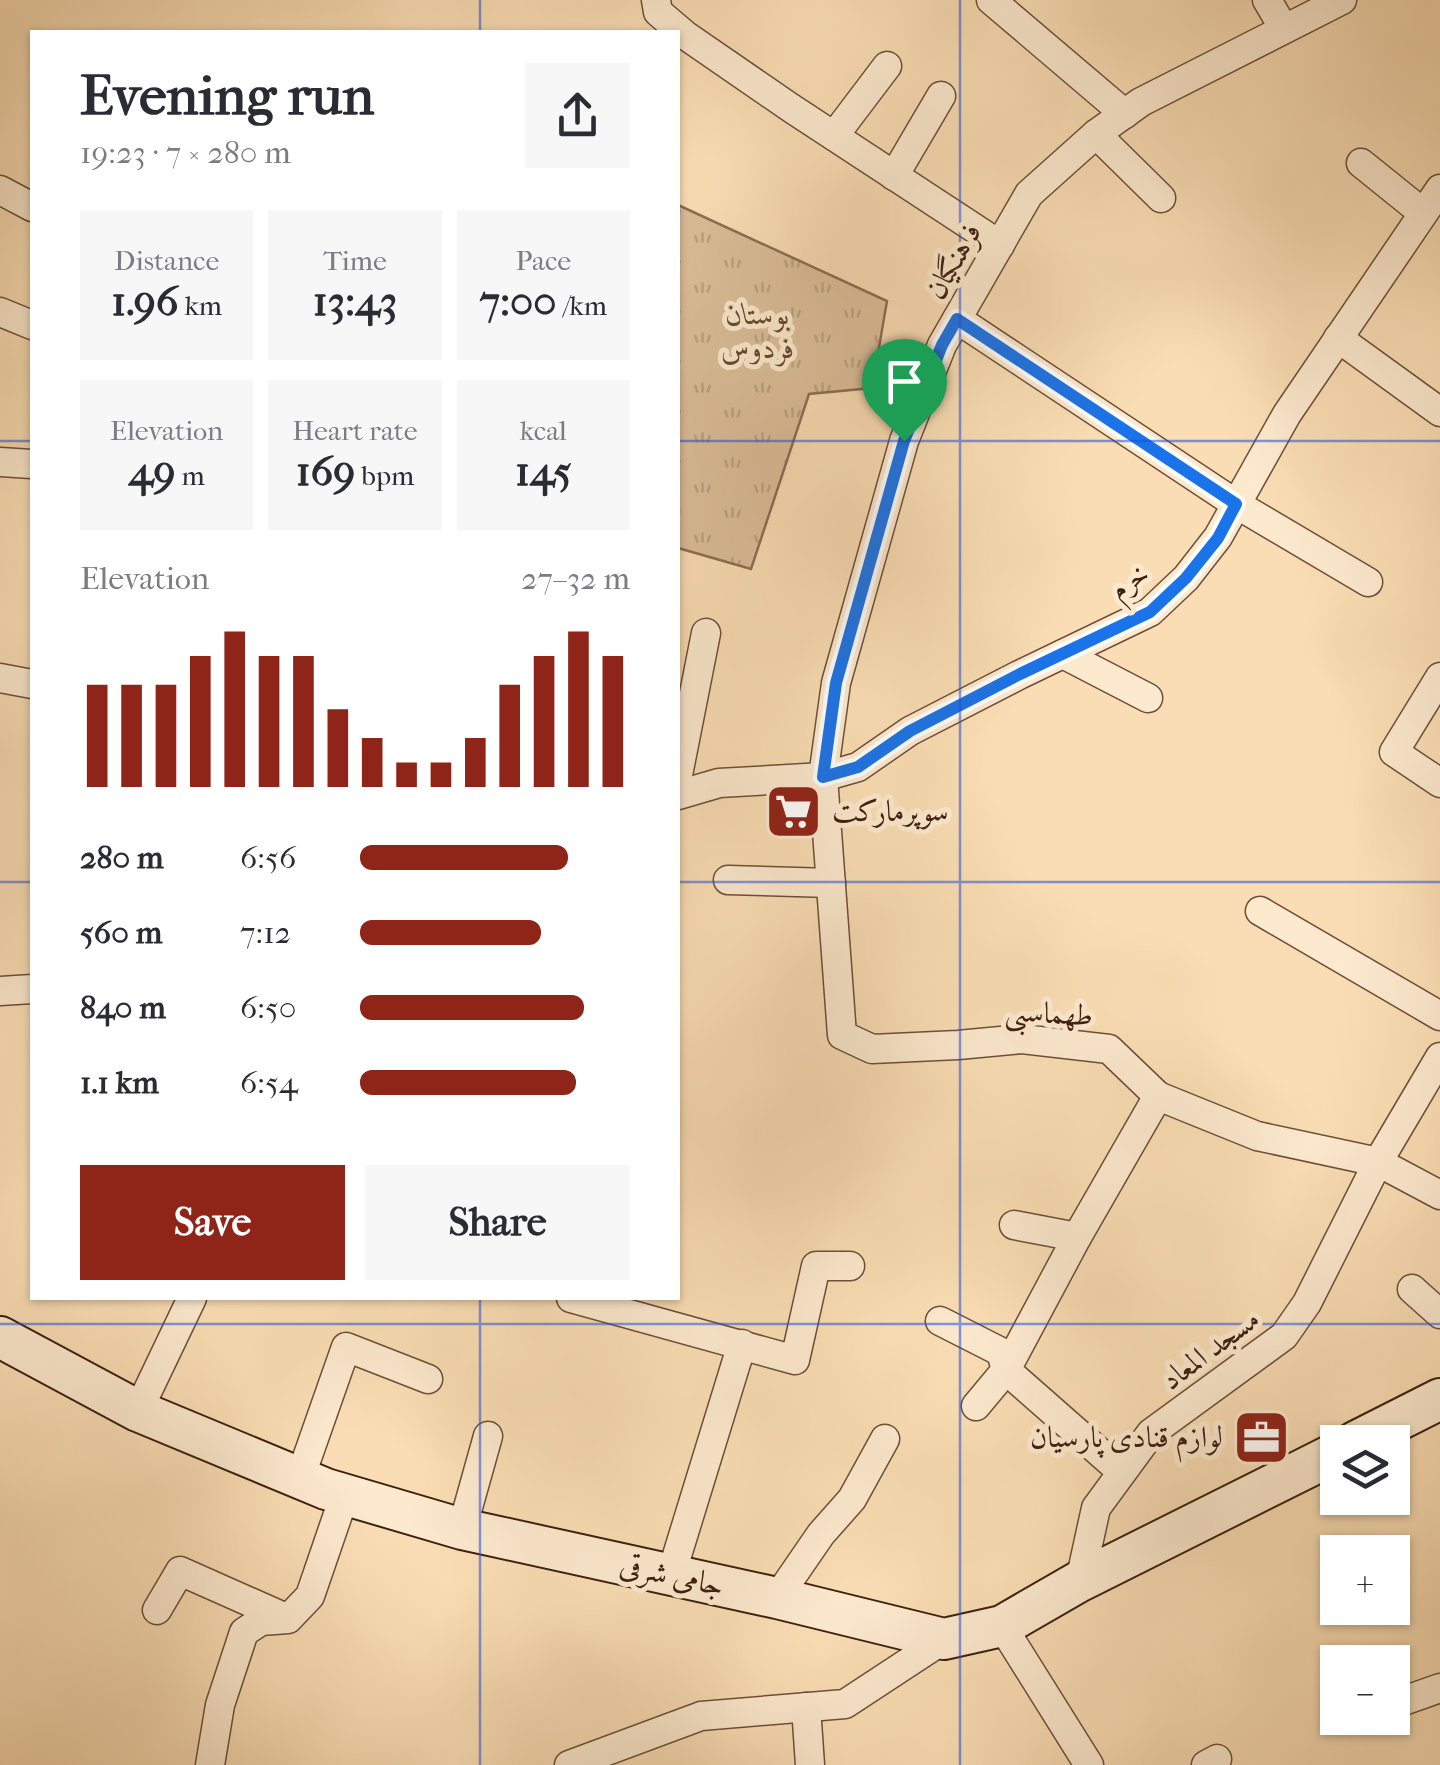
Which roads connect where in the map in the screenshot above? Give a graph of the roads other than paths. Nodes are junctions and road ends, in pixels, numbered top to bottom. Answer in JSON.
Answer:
{"nodes":[{"id":1,"x":991,"y":0,"type":"edge"},
{"id":2,"x":1267,"y":0,"type":"edge"},
{"id":3,"x":1342,"y":0,"type":"edge"},
{"id":4,"x":657,"y":6,"type":"edge"},
{"id":5,"x":1284,"y":29,"type":"junction"},
{"id":6,"x":887,"y":66,"type":"dead end"},
{"id":7,"x":942,"y":96,"type":"dead end"},
{"id":8,"x":1124,"y":114,"type":"junction"},
{"id":9,"x":1096,"y":134,"type":"junction"},
{"id":10,"x":834,"y":136,"type":"junction"},
{"id":11,"x":1361,"y":163,"type":"dead end"},
{"id":12,"x":894,"y":176,"type":"junction"},
{"id":13,"x":1440,"y":189,"type":"edge"},
{"id":14,"x":0,"y":190,"type":"edge"},
{"id":15,"x":1161,"y":198,"type":"dead end"},
{"id":16,"x":30,"y":206,"type":"edge"},
{"id":17,"x":1423,"y":213,"type":"junction"},
{"id":18,"x":1000,"y":244,"type":"junction"},
{"id":19,"x":0,"y":312,"type":"edge"},
{"id":20,"x":957,"y":319,"type":"junction"},
{"id":21,"x":30,"y":324,"type":"edge"},
{"id":22,"x":1338,"y":338,"type":"junction"},
{"id":23,"x":1440,"y":412,"type":"edge"},
{"id":24,"x":0,"y":462,"type":"edge"},
{"id":25,"x":30,"y":464,"type":"edge"},
{"id":26,"x":1236,"y":504,"type":"junction"},
{"id":27,"x":1368,"y":582,"type":"dead end"},
{"id":28,"x":706,"y":633,"type":"dead end"},
{"id":29,"x":1063,"y":654,"type":"junction"},
{"id":30,"x":1440,"y":677,"type":"edge"},
{"id":31,"x":0,"y":678,"type":"edge"},
{"id":32,"x":30,"y":684,"type":"edge"},
{"id":33,"x":1148,"y":698,"type":"dead end"},
{"id":34,"x":680,"y":765,"type":"edge"},
{"id":35,"x":823,"y":777,"type":"junction"},
{"id":36,"x":1440,"y":783,"type":"edge"},
{"id":37,"x":680,"y":793,"type":"edge"},
{"id":38,"x":728,"y":880,"type":"dead end"},
{"id":39,"x":831,"y":883,"type":"junction"},
{"id":40,"x":1260,"y":911,"type":"dead end"},
{"id":41,"x":30,"y":990,"type":"edge"},
{"id":42,"x":0,"y":991,"type":"edge"},
{"id":43,"x":1440,"y":1016,"type":"edge"},
{"id":44,"x":1440,"y":1057,"type":"edge"},
{"id":45,"x":1158,"y":1096,"type":"junction"},
{"id":46,"x":1378,"y":1162,"type":"junction"},
{"id":47,"x":1440,"y":1195,"type":"edge"},
{"id":48,"x":1014,"y":1225,"type":"dead end"},
{"id":49,"x":1078,"y":1237,"type":"junction"},
{"id":50,"x":850,"y":1266,"type":"dead end"},
{"id":51,"x":1412,"y":1288,"type":"dead end"},
{"id":52,"x":191,"y":1300,"type":"edge"},
{"id":53,"x":579,"y":1300,"type":"edge"},
{"id":54,"x":1440,"y":1314,"type":"edge"},
{"id":55,"x":940,"y":1320,"type":"dead end"},
{"id":56,"x":0,"y":1336,"type":"edge"},
{"id":57,"x":742,"y":1344,"type":"junction"},
{"id":58,"x":1006,"y":1370,"type":"junction"},
{"id":59,"x":428,"y":1379,"type":"dead end"},
{"id":60,"x":1440,"y":1399,"type":"edge"},
{"id":61,"x":976,"y":1406,"type":"dead end"},
{"id":62,"x":138,"y":1411,"type":"junction"},
{"id":63,"x":1389,"y":1425,"type":"edge"},
{"id":64,"x":488,"y":1436,"type":"dead end"},
{"id":65,"x":885,"y":1439,"type":"dead end"},
{"id":66,"x":1320,"y":1461,"type":"edge"},
{"id":67,"x":1122,"y":1472,"type":"junction"},
{"id":68,"x":300,"y":1478,"type":"junction"},
{"id":69,"x":345,"y":1494,"type":"junction"},
{"id":70,"x":462,"y":1529,"type":"junction"},
{"id":71,"x":671,"y":1575,"type":"junction"},
{"id":72,"x":1080,"y":1582,"type":"junction"},
{"id":73,"x":777,"y":1598,"type":"junction"},
{"id":74,"x":156,"y":1610,"type":"dead end"},
{"id":75,"x":288,"y":1618,"type":"junction"},
{"id":76,"x":1002,"y":1626,"type":"junction"},
{"id":77,"x":944,"y":1638,"type":"junction"},
{"id":78,"x":1440,"y":1688,"type":"edge"},
{"id":79,"x":1410,"y":1698,"type":"edge"},
{"id":80,"x":806,"y":1707,"type":"junction"},
{"id":81,"x":210,"y":1765,"type":"edge"},
{"id":82,"x":570,"y":1765,"type":"edge"},
{"id":83,"x":810,"y":1765,"type":"edge"},
{"id":84,"x":1089,"y":1765,"type":"edge"}],
"edges":[{"from":1,"to":8,"type":"street"},
{"from":2,"to":5,"type":"street"},
{"from":3,"to":5,"type":"street","name":"فرهنگیان"},
{"from":4,"to":10,"type":"street"},
{"from":5,"to":8,"type":"street","name":"فرهنگیان"},
{"from":6,"to":10,"type":"street"},
{"from":7,"to":12,"type":"street"},
{"from":8,"to":9,"type":"street","name":"فرهنگیان"},
{"from":9,"to":15,"type":"street"},
{"from":9,"to":18,"type":"street","name":"فرهنگیان"},
{"from":10,"to":12,"type":"street"},
{"from":11,"to":17,"type":"street"},
{"from":12,"to":18,"type":"street"},
{"from":13,"to":17,"type":"street","name":"خرم"},
{"from":14,"to":16,"type":"street"},
{"from":17,"to":22,"type":"street","name":"خرم"},
{"from":18,"to":20,"type":"street","name":"فرهنگیان"},
{"from":19,"to":21,"type":"street"},
{"from":20,"to":26,"type":"street"},
{"from":20,"to":35,"type":"street","name":"فرهنگیان"},
{"from":22,"to":23,"type":"street"},
{"from":22,"to":26,"type":"street","name":"خرم"},
{"from":24,"to":25,"type":"street"},
{"from":26,"to":27,"type":"street"},
{"from":26,"to":29,"type":"street","name":"خرم"},
{"from":28,"to":34,"type":"street"},
{"from":29,"to":33,"type":"street"},
{"from":29,"to":35,"type":"street","name":"خرم"},
{"from":30,"to":36,"type":"street"},
{"from":31,"to":32,"type":"street"},
{"from":35,"to":37,"type":"street","name":"خرم"},
{"from":35,"to":39,"type":"street","name":"طهماسبی"},
{"from":38,"to":39,"type":"street"},
{"from":39,"to":45,"type":"street","name":"طهماسبی"},
{"from":40,"to":43,"type":"street"},
{"from":41,"to":42,"type":"street"},
{"from":44,"to":46,"type":"street","name":"مسجد المعاد"},
{"from":45,"to":46,"type":"street","name":"طهماسبی"},
{"from":45,"to":49,"type":"street"},
{"from":46,"to":47,"type":"street","name":"طهماسبی"},
{"from":46,"to":67,"type":"street","name":"مسجد المعاد"},
{"from":48,"to":49,"type":"street"},
{"from":49,"to":58,"type":"street"},
{"from":50,"to":57,"type":"street"},
{"from":51,"to":54,"type":"street"},
{"from":52,"to":62,"type":"street"},
{"from":53,"to":57,"type":"street"},
{"from":55,"to":58,"type":"street"},
{"from":56,"to":62,"type":"street","name":"جامی شرقی"},
{"from":57,"to":71,"type":"street"},
{"from":58,"to":61,"type":"street"},
{"from":58,"to":67,"type":"street"},
{"from":59,"to":68,"type":"street"},
{"from":60,"to":63,"type":"street"},
{"from":62,"to":68,"type":"street","name":"جامی شرقی"},
{"from":64,"to":70,"type":"street"},
{"from":65,"to":73,"type":"street"},
{"from":66,"to":72,"type":"street","name":"جامی شرقی"},
{"from":67,"to":72,"type":"street","name":"مسجد المعاد"},
{"from":68,"to":69,"type":"street","name":"جامی شرقی"},
{"from":69,"to":70,"type":"street","name":"جامی شرقی"},
{"from":69,"to":75,"type":"street"},
{"from":70,"to":71,"type":"street","name":"جامی شرقی"},
{"from":71,"to":73,"type":"street","name":"جامی شرقی"},
{"from":72,"to":76,"type":"street","name":"جامی شرقی"},
{"from":73,"to":77,"type":"street","name":"جامی شرقی"},
{"from":74,"to":75,"type":"street"},
{"from":75,"to":81,"type":"street"},
{"from":76,"to":77,"type":"street","name":"جامی شرقی"},
{"from":76,"to":84,"type":"street"},
{"from":77,"to":80,"type":"street"},
{"from":78,"to":79,"type":"street"},
{"from":80,"to":82,"type":"street"},
{"from":80,"to":83,"type":"street"}]}
